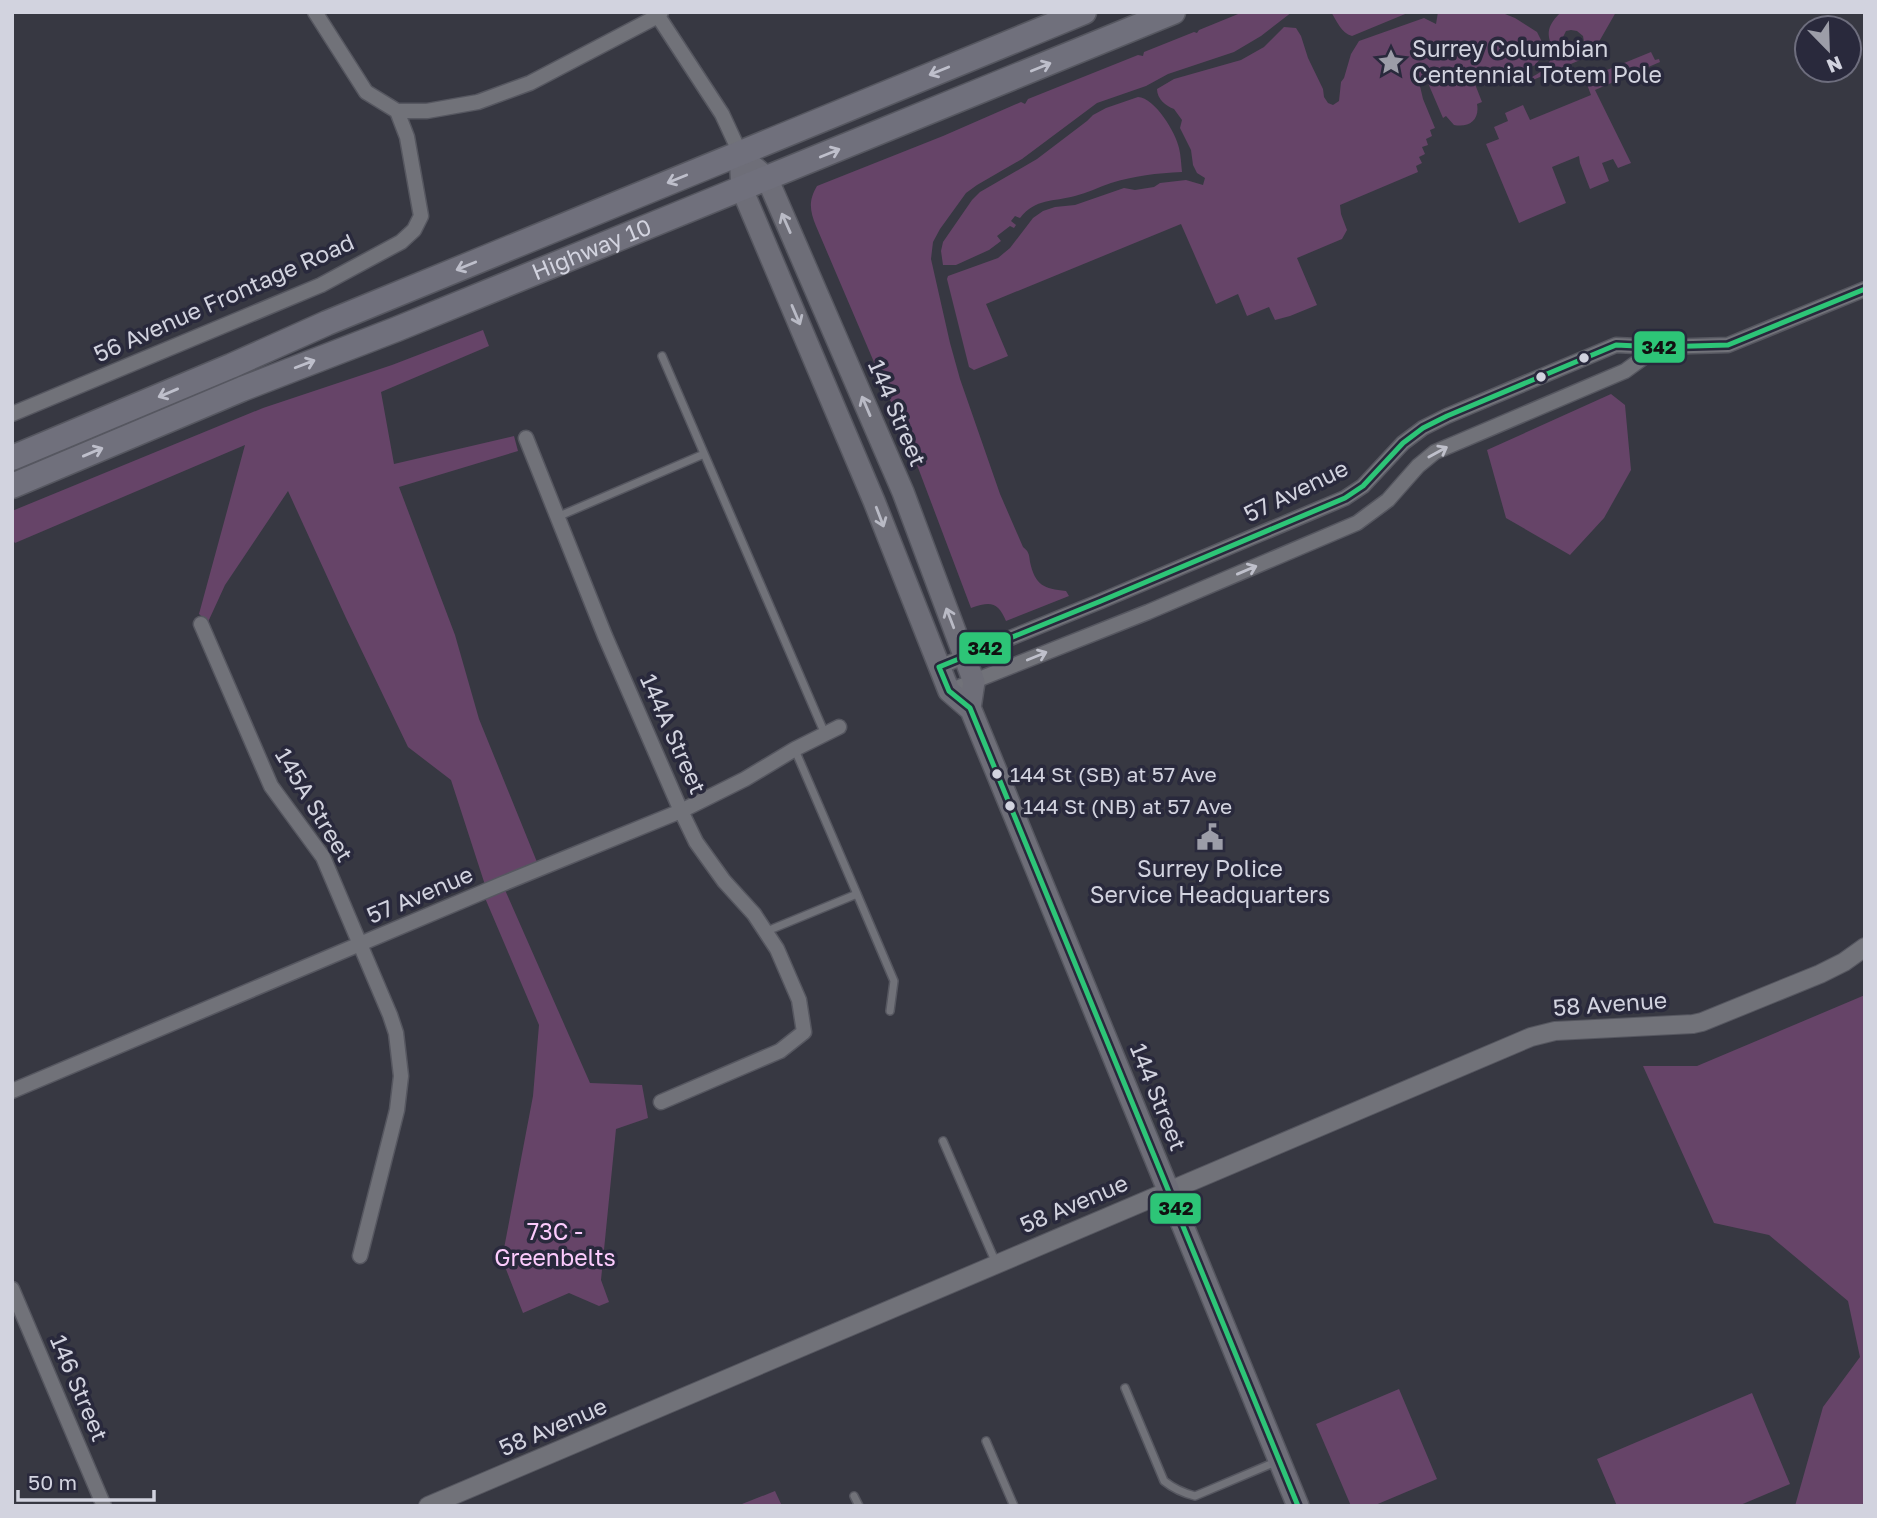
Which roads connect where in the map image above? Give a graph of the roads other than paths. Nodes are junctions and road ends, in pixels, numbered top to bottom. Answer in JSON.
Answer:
{"nodes":[{"id":1,"x":315,"y":12,"type":"edge"},
{"id":2,"x":1084,"y":12,"type":"edge"},
{"id":3,"x":1173,"y":12,"type":"edge"},
{"id":4,"x":660,"y":14,"type":"edge"},
{"id":5,"x":397,"y":111,"type":"junction"},
{"id":6,"x":740,"y":153,"type":"junction"},
{"id":7,"x":767,"y":178,"type":"junction"},
{"id":8,"x":741,"y":189,"type":"junction"},
{"id":9,"x":1865,"y":289,"type":"edge"},
{"id":10,"x":1658,"y":347,"type":"junction"},
{"id":11,"x":662,"y":356,"type":"dead end"},
{"id":12,"x":12,"y":414,"type":"edge"},
{"id":13,"x":526,"y":438,"type":"dead end"},
{"id":14,"x":704,"y":454,"type":"junction"},
{"id":15,"x":12,"y":458,"type":"edge"},
{"id":16,"x":12,"y":486,"type":"edge"},
{"id":17,"x":557,"y":517,"type":"junction"},
{"id":18,"x":201,"y":624,"type":"dead end"},
{"id":19,"x":964,"y":656,"type":"junction"},
{"id":20,"x":939,"y":667,"type":"junction"},
{"id":21,"x":974,"y":682,"type":"junction"},
{"id":22,"x":949,"y":691,"type":"junction"},
{"id":23,"x":970,"y":708,"type":"junction"},
{"id":24,"x":839,"y":727,"type":"dead end"},
{"id":25,"x":825,"y":734,"type":"junction"},
{"id":26,"x":794,"y":749,"type":"junction"},
{"id":27,"x":681,"y":811,"type":"junction"},
{"id":28,"x":857,"y":894,"type":"junction"},
{"id":29,"x":767,"y":931,"type":"junction"},
{"id":30,"x":361,"y":944,"type":"junction"},
{"id":31,"x":1865,"y":947,"type":"edge"},
{"id":32,"x":890,"y":1011,"type":"dead end"},
{"id":33,"x":12,"y":1091,"type":"edge"},
{"id":34,"x":661,"y":1102,"type":"dead end"},
{"id":35,"x":943,"y":1141,"type":"dead end"},
{"id":36,"x":1168,"y":1190,"type":"junction"},
{"id":37,"x":360,"y":1256,"type":"dead end"},
{"id":38,"x":996,"y":1264,"type":"junction"},
{"id":39,"x":12,"y":1289,"type":"edge"},
{"id":40,"x":1125,"y":1388,"type":"dead end"},
{"id":41,"x":986,"y":1441,"type":"dead end"},
{"id":42,"x":1279,"y":1460,"type":"junction"},
{"id":43,"x":854,"y":1496,"type":"dead end"},
{"id":44,"x":1195,"y":1496,"type":"junction"},
{"id":45,"x":104,"y":1506,"type":"edge"},
{"id":46,"x":428,"y":1506,"type":"edge"},
{"id":47,"x":859,"y":1506,"type":"edge"},
{"id":48,"x":1014,"y":1506,"type":"edge"},
{"id":49,"x":1193,"y":1506,"type":"edge"},
{"id":50,"x":1298,"y":1506,"type":"edge"}],
"edges":[{"from":1,"to":5,"type":"street"},
{"from":2,"to":6,"type":"highway","name":"Highway 10","one_way":true},
{"from":7,"to":3,"type":"highway","name":"Highway 10","one_way":true},
{"from":4,"to":5,"type":"street"},
{"from":4,"to":6,"type":"street","name":"144 Street"},
{"from":5,"to":12,"type":"street","name":"56 Avenue Frontage Road"},
{"from":6,"to":7,"type":"main road","name":"144 Street"},
{"from":6,"to":8,"type":"main road","name":"144 Street"},
{"from":6,"to":15,"type":"highway","name":"Highway 10","one_way":true},
{"from":7,"to":8,"type":"highway","name":"Highway 10"},
{"from":19,"to":7,"type":"main road","name":"144 Street","one_way":true},
{"from":16,"to":8,"type":"highway","name":"Highway 10","one_way":true},
{"from":8,"to":20,"type":"main road","name":"144 Street","one_way":true},
{"from":9,"to":10,"type":"street","name":"57 Avenue"},
{"from":10,"to":19,"type":"street","name":"57 Avenue"},
{"from":21,"to":10,"type":"street","one_way":true},
{"from":11,"to":14,"type":"lane"},
{"from":13,"to":17,"type":"street","name":"144A Street"},
{"from":14,"to":17,"type":"lane"},
{"from":14,"to":25,"type":"lane"},
{"from":17,"to":27,"type":"street","name":"144A Street"},
{"from":18,"to":30,"type":"street","name":"145A Street"},
{"from":19,"to":20,"type":"street","name":"57 Avenue"},
{"from":19,"to":21,"type":"main road","name":"144 Street"},
{"from":20,"to":22,"type":"main road","name":"144 Street"},
{"from":21,"to":22,"type":"street"},
{"from":21,"to":23,"type":"main road","name":"144 Street"},
{"from":22,"to":23,"type":"main road","name":"144 Street"},
{"from":23,"to":36,"type":"main road","name":"144 Street"},
{"from":24,"to":25,"type":"street","name":"57 Avenue"},
{"from":25,"to":26,"type":"street","name":"57 Avenue"},
{"from":26,"to":27,"type":"street","name":"57 Avenue"},
{"from":26,"to":28,"type":"lane"},
{"from":27,"to":29,"type":"street","name":"144A Street"},
{"from":27,"to":30,"type":"street","name":"57 Avenue"},
{"from":28,"to":29,"type":"lane"},
{"from":28,"to":32,"type":"lane"},
{"from":29,"to":34,"type":"street","name":"144A Street"},
{"from":30,"to":33,"type":"street","name":"57 Avenue"},
{"from":30,"to":37,"type":"street","name":"145A Street"},
{"from":31,"to":36,"type":"street","name":"58 Avenue"},
{"from":35,"to":38,"type":"lane"},
{"from":36,"to":38,"type":"street","name":"58 Avenue"},
{"from":36,"to":42,"type":"main road","name":"144 Street"},
{"from":38,"to":46,"type":"street","name":"58 Avenue"},
{"from":39,"to":45,"type":"street","name":"146 Street"},
{"from":40,"to":44,"type":"lane"},
{"from":41,"to":48,"type":"lane"},
{"from":42,"to":44,"type":"lane"},
{"from":42,"to":50,"type":"main road","name":"144 Street"},
{"from":43,"to":47,"type":"lane"},
{"from":44,"to":49,"type":"lane"}]}
